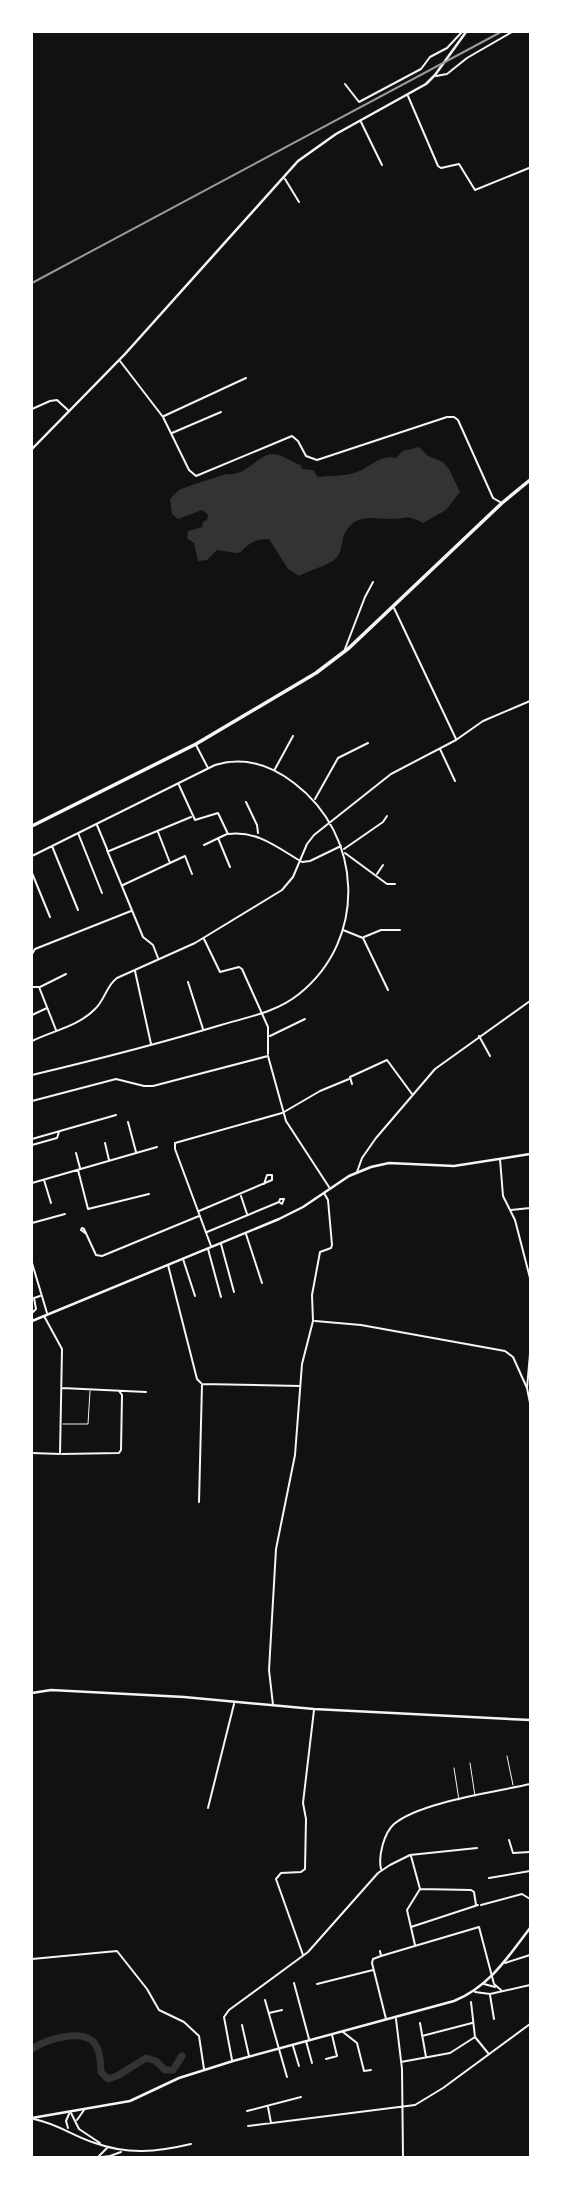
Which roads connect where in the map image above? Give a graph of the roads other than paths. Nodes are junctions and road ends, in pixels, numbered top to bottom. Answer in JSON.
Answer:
{"nodes":[{"id":1,"x":465,"y":32,"type":"edge"},
{"id":2,"x":512,"y":32,"type":"edge"},
{"id":3,"x":435,"y":75,"type":"junction"},
{"id":4,"x":345,"y":84,"type":"dead end"},
{"id":5,"x":408,"y":96,"type":"junction"},
{"id":6,"x":360,"y":121,"type":"junction"},
{"id":7,"x":382,"y":165,"type":"dead end"},
{"id":8,"x":528,"y":168,"type":"dead end"},
{"id":9,"x":283,"y":177,"type":"junction"},
{"id":10,"x":299,"y":202,"type":"dead end"},
{"id":11,"x":119,"y":360,"type":"junction"},
{"id":12,"x":246,"y":378,"type":"dead end"},
{"id":13,"x":32,"y":409,"type":"edge"},
{"id":14,"x":70,"y":411,"type":"junction"},
{"id":15,"x":221,"y":412,"type":"dead end"},
{"id":16,"x":163,"y":417,"type":"junction"},
{"id":17,"x":171,"y":433,"type":"junction"},
{"id":18,"x":32,"y":449,"type":"edge"},
{"id":19,"x":530,"y":480,"type":"edge"},
{"id":20,"x":502,"y":503,"type":"junction"},
{"id":21,"x":373,"y":582,"type":"dead end"},
{"id":22,"x":393,"y":607,"type":"junction"},
{"id":23,"x":343,"y":653,"type":"junction"},
{"id":24,"x":530,"y":701,"type":"edge"},
{"id":25,"x":293,"y":736,"type":"dead end"},
{"id":26,"x":456,"y":740,"type":"junction"},
{"id":27,"x":368,"y":743,"type":"dead end"},
{"id":28,"x":196,"y":744,"type":"junction"},
{"id":29,"x":439,"y":748,"type":"junction"},
{"id":30,"x":208,"y":769,"type":"junction"},
{"id":31,"x":274,"y":770,"type":"junction"},
{"id":32,"x":455,"y":781,"type":"dead end"},
{"id":33,"x":178,"y":783,"type":"junction"},
{"id":34,"x":314,"y":800,"type":"junction"},
{"id":35,"x":246,"y":802,"type":"dead end"},
{"id":36,"x":387,"y":816,"type":"dead end"},
{"id":37,"x":192,"y":817,"type":"junction"},
{"id":38,"x":330,"y":821,"type":"junction"},
{"id":39,"x":97,"y":824,"type":"junction"},
{"id":40,"x":32,"y":826,"type":"edge"},
{"id":41,"x":157,"y":831,"type":"junction"},
{"id":42,"x":78,"y":833,"type":"junction"},
{"id":43,"x":228,"y":834,"type":"junction"},
{"id":44,"x":257,"y":835,"type":"junction"},
{"id":45,"x":218,"y":838,"type":"junction"},
{"id":46,"x":204,"y":845,"type":"dead end"},
{"id":47,"x":342,"y":845,"type":"junction"},
{"id":48,"x":52,"y":846,"type":"junction"},
{"id":49,"x":108,"y":850,"type":"junction"},
{"id":50,"x":344,"y":851,"type":"junction"},
{"id":51,"x":32,"y":856,"type":"edge"},
{"id":52,"x":300,"y":860,"type":"junction"},
{"id":53,"x":170,"y":863,"type":"junction"},
{"id":54,"x":383,"y":865,"type":"dead end"},
{"id":55,"x":230,"y":867,"type":"dead end"},
{"id":56,"x":32,"y":873,"type":"edge"},
{"id":57,"x":192,"y":874,"type":"dead end"},
{"id":58,"x":376,"y":875,"type":"junction"},
{"id":59,"x":395,"y":884,"type":"dead end"},
{"id":60,"x":122,"y":885,"type":"junction"},
{"id":61,"x":102,"y":893,"type":"dead end"},
{"id":62,"x":78,"y":910,"type":"dead end"},
{"id":63,"x":132,"y":911,"type":"junction"},
{"id":64,"x":50,"y":917,"type":"dead end"},
{"id":65,"x":342,"y":930,"type":"junction"},
{"id":66,"x":400,"y":930,"type":"dead end"},
{"id":67,"x":204,"y":938,"type":"junction"},
{"id":68,"x":363,"y":938,"type":"junction"},
{"id":69,"x":32,"y":954,"type":"edge"},
{"id":70,"x":158,"y":960,"type":"junction"},
{"id":71,"x":134,"y":970,"type":"junction"},
{"id":72,"x":66,"y":974,"type":"dead end"},
{"id":73,"x":188,"y":982,"type":"dead end"},
{"id":74,"x":32,"y":987,"type":"edge"},
{"id":75,"x":39,"y":987,"type":"junction"},
{"id":76,"x":388,"y":990,"type":"dead end"},
{"id":77,"x":530,"y":1001,"type":"edge"},
{"id":78,"x":48,"y":1008,"type":"junction"},
{"id":79,"x":262,"y":1013,"type":"junction"},
{"id":80,"x":32,"y":1015,"type":"edge"},
{"id":81,"x":305,"y":1019,"type":"dead end"},
{"id":82,"x":204,"y":1030,"type":"junction"},
{"id":83,"x":56,"y":1031,"type":"junction"},
{"id":84,"x":269,"y":1036,"type":"junction"},
{"id":85,"x":479,"y":1036,"type":"junction"},
{"id":86,"x":32,"y":1041,"type":"edge"},
{"id":87,"x":151,"y":1045,"type":"junction"},
{"id":88,"x":268,"y":1056,"type":"junction"},
{"id":89,"x":490,"y":1056,"type":"dead end"},
{"id":90,"x":32,"y":1075,"type":"edge"},
{"id":91,"x":349,"y":1079,"type":"junction"},
{"id":92,"x":352,"y":1084,"type":"dead end"},
{"id":93,"x":412,"y":1095,"type":"junction"},
{"id":94,"x":32,"y":1101,"type":"edge"},
{"id":95,"x":283,"y":1112,"type":"junction"},
{"id":96,"x":116,"y":1115,"type":"dead end"},
{"id":97,"x":128,"y":1122,"type":"dead end"},
{"id":98,"x":59,"y":1131,"type":"junction"},
{"id":99,"x":32,"y":1139,"type":"edge"},
{"id":100,"x":105,"y":1143,"type":"dead end"},
{"id":101,"x":32,"y":1145,"type":"edge"},
{"id":102,"x":157,"y":1147,"type":"dead end"},
{"id":103,"x":76,"y":1153,"type":"dead end"},
{"id":104,"x":136,"y":1153,"type":"junction"},
{"id":105,"x":530,"y":1154,"type":"edge"},
{"id":106,"x":500,"y":1159,"type":"junction"},
{"id":107,"x":109,"y":1161,"type":"junction"},
{"id":108,"x":79,"y":1169,"type":"junction"},
{"id":109,"x":357,"y":1172,"type":"junction"},
{"id":110,"x":44,"y":1179,"type":"junction"},
{"id":111,"x":32,"y":1183,"type":"edge"},
{"id":112,"x":264,"y":1184,"type":"dead end"},
{"id":113,"x":330,"y":1189,"type":"junction"},
{"id":114,"x":324,"y":1193,"type":"junction"},
{"id":115,"x":149,"y":1194,"type":"dead end"},
{"id":116,"x":241,"y":1196,"type":"dead end"},
{"id":117,"x":278,"y":1202,"type":"dead end"},
{"id":118,"x":51,"y":1203,"type":"dead end"},
{"id":119,"x":530,"y":1208,"type":"edge"},
{"id":120,"x":510,"y":1210,"type":"junction"},
{"id":121,"x":198,"y":1211,"type":"junction"},
{"id":122,"x":65,"y":1214,"type":"dead end"},
{"id":123,"x":247,"y":1214,"type":"dead end"},
{"id":124,"x":200,"y":1216,"type":"junction"},
{"id":125,"x":32,"y":1223,"type":"edge"},
{"id":126,"x":85,"y":1233,"type":"dead end"},
{"id":127,"x":206,"y":1233,"type":"junction"},
{"id":128,"x":245,"y":1233,"type":"junction"},
{"id":129,"x":220,"y":1243,"type":"junction"},
{"id":130,"x":209,"y":1247,"type":"junction"},
{"id":131,"x":183,"y":1258,"type":"junction"},
{"id":132,"x":32,"y":1263,"type":"edge"},
{"id":133,"x":167,"y":1264,"type":"junction"},
{"id":134,"x":530,"y":1278,"type":"edge"},
{"id":135,"x":262,"y":1283,"type":"dead end"},
{"id":136,"x":234,"y":1292,"type":"dead end"},
{"id":137,"x":41,"y":1296,"type":"junction"},
{"id":138,"x":195,"y":1296,"type":"dead end"},
{"id":139,"x":221,"y":1297,"type":"dead end"},
{"id":140,"x":32,"y":1313,"type":"edge"},
{"id":141,"x":45,"y":1315,"type":"junction"},
{"id":142,"x":32,"y":1321,"type":"edge"},
{"id":143,"x":313,"y":1321,"type":"junction"},
{"id":144,"x":530,"y":1354,"type":"edge"},
{"id":145,"x":202,"y":1384,"type":"junction"},
{"id":146,"x":300,"y":1385,"type":"junction"},
{"id":147,"x":61,"y":1388,"type":"junction"},
{"id":148,"x":527,"y":1388,"type":"junction"},
{"id":149,"x":90,"y":1390,"type":"junction"},
{"id":150,"x":119,"y":1391,"type":"junction"},
{"id":151,"x":146,"y":1392,"type":"dead end"},
{"id":152,"x":530,"y":1404,"type":"edge"},
{"id":153,"x":60,"y":1424,"type":"junction"},
{"id":154,"x":32,"y":1453,"type":"edge"},
{"id":155,"x":60,"y":1454,"type":"junction"},
{"id":156,"x":199,"y":1502,"type":"dead end"},
{"id":157,"x":32,"y":1693,"type":"edge"},
{"id":158,"x":234,"y":1702,"type":"junction"},
{"id":159,"x":273,"y":1706,"type":"junction"},
{"id":160,"x":314,"y":1709,"type":"junction"},
{"id":161,"x":530,"y":1720,"type":"edge"},
{"id":162,"x":507,"y":1756,"type":"dead end"},
{"id":163,"x":470,"y":1763,"type":"dead end"},
{"id":164,"x":454,"y":1768,"type":"dead end"},
{"id":165,"x":530,"y":1784,"type":"edge"},
{"id":166,"x":513,"y":1788,"type":"junction"},
{"id":167,"x":475,"y":1796,"type":"junction"},
{"id":168,"x":459,"y":1800,"type":"junction"},
{"id":169,"x":208,"y":1808,"type":"dead end"},
{"id":170,"x":509,"y":1840,"type":"dead end"},
{"id":171,"x":477,"y":1847,"type":"dead end"},
{"id":172,"x":530,"y":1853,"type":"edge"},
{"id":173,"x":410,"y":1855,"type":"junction"},
{"id":174,"x":381,"y":1870,"type":"junction"},
{"id":175,"x":530,"y":1871,"type":"edge"},
{"id":176,"x":489,"y":1878,"type":"dead end"},
{"id":177,"x":420,"y":1889,"type":"junction"},
{"id":178,"x":530,"y":1899,"type":"edge"},
{"id":179,"x":479,"y":1905,"type":"junction"},
{"id":180,"x":410,"y":1927,"type":"junction"},
{"id":181,"x":530,"y":1928,"type":"edge"},
{"id":182,"x":416,"y":1947,"type":"junction"},
{"id":183,"x":380,"y":1951,"type":"dead end"},
{"id":184,"x":530,"y":1955,"type":"edge"},
{"id":185,"x":303,"y":1956,"type":"junction"},
{"id":186,"x":381,"y":1956,"type":"junction"},
{"id":187,"x":509,"y":1956,"type":"junction"},
{"id":188,"x":32,"y":1959,"type":"edge"},
{"id":189,"x":515,"y":1961,"type":"junction"},
{"id":190,"x":503,"y":1964,"type":"junction"},
{"id":191,"x":373,"y":1970,"type":"junction"},
{"id":192,"x":493,"y":1976,"type":"junction"},
{"id":193,"x":294,"y":1983,"type":"dead end"},
{"id":194,"x":317,"y":1984,"type":"dead end"},
{"id":195,"x":484,"y":1984,"type":"junction"},
{"id":196,"x":530,"y":1986,"type":"edge"},
{"id":197,"x":495,"y":1988,"type":"junction"},
{"id":198,"x":501,"y":1990,"type":"junction"},
{"id":199,"x":474,"y":1992,"type":"junction"},
{"id":200,"x":490,"y":1994,"type":"junction"},
{"id":201,"x":265,"y":2000,"type":"dead end"},
{"id":202,"x":471,"y":2001,"type":"dead end"},
{"id":203,"x":282,"y":2010,"type":"dead end"},
{"id":204,"x":268,"y":2013,"type":"junction"},
{"id":205,"x":396,"y":2018,"type":"junction"},
{"id":206,"x":494,"y":2018,"type":"dead end"},
{"id":207,"x":386,"y":2020,"type":"junction"},
{"id":208,"x":473,"y":2022,"type":"junction"},
{"id":209,"x":420,"y":2023,"type":"dead end"},
{"id":210,"x":530,"y":2024,"type":"edge"},
{"id":211,"x":242,"y":2025,"type":"dead end"},
{"id":212,"x":343,"y":2031,"type":"junction"},
{"id":213,"x":331,"y":2034,"type":"junction"},
{"id":214,"x":422,"y":2036,"type":"junction"},
{"id":215,"x":475,"y":2037,"type":"junction"},
{"id":216,"x":308,"y":2041,"type":"junction"},
{"id":217,"x":293,"y":2045,"type":"junction"},
{"id":218,"x":278,"y":2049,"type":"junction"},
{"id":219,"x":489,"y":2054,"type":"junction"},
{"id":220,"x":249,"y":2057,"type":"junction"},
{"id":221,"x":426,"y":2058,"type":"junction"},
{"id":222,"x":326,"y":2059,"type":"dead end"},
{"id":223,"x":233,"y":2061,"type":"junction"},
{"id":224,"x":401,"y":2062,"type":"junction"},
{"id":225,"x":312,"y":2063,"type":"dead end"},
{"id":226,"x":299,"y":2066,"type":"dead end"},
{"id":227,"x":204,"y":2070,"type":"junction"},
{"id":228,"x":371,"y":2070,"type":"dead end"},
{"id":229,"x":286,"y":2077,"type":"dead end"},
{"id":230,"x":301,"y":2097,"type":"dead end"},
{"id":231,"x":268,"y":2106,"type":"junction"},
{"id":232,"x":402,"y":2108,"type":"junction"},
{"id":233,"x":84,"y":2110,"type":"junction"},
{"id":234,"x":247,"y":2111,"type":"dead end"},
{"id":235,"x":70,"y":2112,"type":"junction"},
{"id":236,"x":32,"y":2118,"type":"edge"},
{"id":237,"x":77,"y":2121,"type":"junction"},
{"id":238,"x":271,"y":2124,"type":"junction"},
{"id":239,"x":248,"y":2126,"type":"dead end"},
{"id":240,"x":71,"y":2132,"type":"junction"},
{"id":241,"x":191,"y":2144,"type":"dead end"},
{"id":242,"x":106,"y":2146,"type":"junction"},
{"id":243,"x":122,"y":2151,"type":"junction"},
{"id":244,"x":96,"y":2157,"type":"edge"},
{"id":245,"x":403,"y":2158,"type":"edge"}],
"edges":[{"from":1,"to":3,"type":"main road"},
{"from":1,"to":4,"type":"street"},
{"from":2,"to":3,"type":"street"},
{"from":3,"to":5,"type":"main road"},
{"from":5,"to":6,"type":"main road"},
{"from":5,"to":8,"type":"street"},
{"from":6,"to":7,"type":"street"},
{"from":6,"to":9,"type":"main road"},
{"from":9,"to":10,"type":"street"},
{"from":9,"to":11,"type":"main road"},
{"from":11,"to":14,"type":"main road"},
{"from":11,"to":16,"type":"street"},
{"from":12,"to":16,"type":"street"},
{"from":13,"to":14,"type":"street"},
{"from":14,"to":18,"type":"main road"},
{"from":15,"to":17,"type":"street"},
{"from":16,"to":17,"type":"street"},
{"from":17,"to":20,"type":"street"},
{"from":19,"to":20,"type":"main road"},
{"from":20,"to":22,"type":"main road"},
{"from":21,"to":23,"type":"street"},
{"from":22,"to":23,"type":"main road"},
{"from":22,"to":26,"type":"street"},
{"from":23,"to":28,"type":"main road"},
{"from":24,"to":26,"type":"street"},
{"from":25,"to":31,"type":"street"},
{"from":26,"to":29,"type":"street"},
{"from":27,"to":34,"type":"street"},
{"from":28,"to":30,"type":"street"},
{"from":28,"to":40,"type":"main road"},
{"from":29,"to":32,"type":"street"},
{"from":29,"to":38,"type":"street"},
{"from":30,"to":31,"type":"street"},
{"from":30,"to":33,"type":"street"},
{"from":31,"to":34,"type":"street"},
{"from":33,"to":37,"type":"street"},
{"from":33,"to":39,"type":"street"},
{"from":34,"to":38,"type":"street"},
{"from":35,"to":44,"type":"street"},
{"from":36,"to":50,"type":"street"},
{"from":37,"to":41,"type":"street"},
{"from":37,"to":43,"type":"street"},
{"from":38,"to":47,"type":"street"},
{"from":38,"to":52,"type":"street"},
{"from":39,"to":42,"type":"street"},
{"from":39,"to":49,"type":"street"},
{"from":41,"to":49,"type":"street"},
{"from":41,"to":53,"type":"street"},
{"from":42,"to":48,"type":"street"},
{"from":42,"to":61,"type":"street"},
{"from":43,"to":44,"type":"street"},
{"from":43,"to":45,"type":"street"},
{"from":44,"to":52,"type":"street"},
{"from":45,"to":46,"type":"street"},
{"from":45,"to":55,"type":"street"},
{"from":47,"to":50,"type":"street"},
{"from":47,"to":52,"type":"street"},
{"from":48,"to":51,"type":"street"},
{"from":48,"to":62,"type":"street"},
{"from":49,"to":60,"type":"street"},
{"from":50,"to":58,"type":"street"},
{"from":50,"to":65,"type":"street"},
{"from":52,"to":67,"type":"street"},
{"from":53,"to":57,"type":"street"},
{"from":53,"to":60,"type":"street"},
{"from":54,"to":58,"type":"street"},
{"from":56,"to":64,"type":"street"},
{"from":58,"to":59,"type":"street"},
{"from":60,"to":63,"type":"street"},
{"from":63,"to":69,"type":"street"},
{"from":63,"to":70,"type":"street"},
{"from":65,"to":68,"type":"street"},
{"from":65,"to":79,"type":"street"},
{"from":66,"to":68,"type":"street"},
{"from":67,"to":70,"type":"street"},
{"from":67,"to":79,"type":"street"},
{"from":68,"to":76,"type":"street"},
{"from":70,"to":71,"type":"street"},
{"from":71,"to":83,"type":"street"},
{"from":71,"to":87,"type":"street"},
{"from":72,"to":75,"type":"street"},
{"from":73,"to":82,"type":"street"},
{"from":74,"to":75,"type":"street"},
{"from":75,"to":78,"type":"street"},
{"from":77,"to":85,"type":"street"},
{"from":78,"to":80,"type":"street"},
{"from":78,"to":83,"type":"street"},
{"from":79,"to":82,"type":"street"},
{"from":79,"to":84,"type":"street"},
{"from":81,"to":84,"type":"street"},
{"from":82,"to":87,"type":"street"},
{"from":83,"to":86,"type":"street"},
{"from":84,"to":88,"type":"street"},
{"from":85,"to":89,"type":"street"},
{"from":85,"to":93,"type":"street"},
{"from":87,"to":90,"type":"street"},
{"from":88,"to":94,"type":"street"},
{"from":88,"to":95,"type":"street"},
{"from":91,"to":92,"type":"street"},
{"from":91,"to":93,"type":"street"},
{"from":91,"to":95,"type":"street"},
{"from":93,"to":109,"type":"street"},
{"from":95,"to":113,"type":"street"},
{"from":95,"to":121,"type":"street"},
{"from":96,"to":98,"type":"street"},
{"from":97,"to":104,"type":"street"},
{"from":98,"to":99,"type":"street"},
{"from":98,"to":101,"type":"street"},
{"from":100,"to":107,"type":"street"},
{"from":102,"to":104,"type":"street"},
{"from":103,"to":108,"type":"street"},
{"from":104,"to":107,"type":"street"},
{"from":105,"to":106,"type":"main road"},
{"from":106,"to":109,"type":"main road"},
{"from":106,"to":120,"type":"street"},
{"from":107,"to":108,"type":"street"},
{"from":108,"to":110,"type":"street"},
{"from":108,"to":115,"type":"street"},
{"from":109,"to":113,"type":"main road"},
{"from":110,"to":111,"type":"street"},
{"from":110,"to":118,"type":"street"},
{"from":112,"to":121,"type":"street"},
{"from":113,"to":114,"type":"main road"},
{"from":114,"to":128,"type":"main road"},
{"from":114,"to":143,"type":"street"},
{"from":116,"to":123,"type":"street"},
{"from":117,"to":127,"type":"street"},
{"from":119,"to":120,"type":"street"},
{"from":120,"to":134,"type":"street"},
{"from":121,"to":124,"type":"street"},
{"from":122,"to":125,"type":"street"},
{"from":124,"to":126,"type":"street"},
{"from":124,"to":127,"type":"street"},
{"from":127,"to":130,"type":"street"},
{"from":128,"to":129,"type":"main road"},
{"from":128,"to":135,"type":"street"},
{"from":129,"to":130,"type":"main road"},
{"from":129,"to":136,"type":"street"},
{"from":130,"to":131,"type":"main road"},
{"from":130,"to":139,"type":"street"},
{"from":131,"to":133,"type":"main road"},
{"from":131,"to":138,"type":"street"},
{"from":132,"to":137,"type":"street"},
{"from":133,"to":141,"type":"main road"},
{"from":133,"to":145,"type":"street"},
{"from":137,"to":140,"type":"street"},
{"from":137,"to":141,"type":"street"},
{"from":141,"to":142,"type":"main road"},
{"from":141,"to":147,"type":"street"},
{"from":143,"to":146,"type":"street"},
{"from":143,"to":148,"type":"street"},
{"from":144,"to":148,"type":"street"},
{"from":145,"to":146,"type":"street"},
{"from":145,"to":156,"type":"street"},
{"from":146,"to":159,"type":"street"},
{"from":147,"to":149,"type":"street"},
{"from":147,"to":153,"type":"street"},
{"from":148,"to":152,"type":"street"},
{"from":149,"to":150,"type":"street"},
{"from":149,"to":153,"type":"lane"},
{"from":150,"to":151,"type":"street"},
{"from":150,"to":155,"type":"street"},
{"from":153,"to":155,"type":"street"},
{"from":154,"to":155,"type":"street"},
{"from":157,"to":158,"type":"main road"},
{"from":158,"to":159,"type":"main road"},
{"from":158,"to":169,"type":"street"},
{"from":159,"to":160,"type":"main road"},
{"from":160,"to":161,"type":"main road"},
{"from":160,"to":185,"type":"street"},
{"from":162,"to":166,"type":"lane"},
{"from":163,"to":167,"type":"lane"},
{"from":164,"to":168,"type":"lane"},
{"from":165,"to":166,"type":"street"},
{"from":166,"to":167,"type":"street"},
{"from":167,"to":168,"type":"street"},
{"from":168,"to":174,"type":"street"},
{"from":170,"to":172,"type":"street"},
{"from":171,"to":173,"type":"street"},
{"from":173,"to":174,"type":"street"},
{"from":173,"to":177,"type":"street"},
{"from":174,"to":185,"type":"street"},
{"from":175,"to":176,"type":"street"},
{"from":177,"to":179,"type":"street"},
{"from":177,"to":180,"type":"street"},
{"from":178,"to":179,"type":"street"},
{"from":179,"to":180,"type":"street"},
{"from":180,"to":182,"type":"street"},
{"from":181,"to":187,"type":"main road"},
{"from":182,"to":186,"type":"street"},
{"from":182,"to":192,"type":"street"},
{"from":183,"to":186,"type":"street"},
{"from":184,"to":189,"type":"street"},
{"from":185,"to":223,"type":"street"},
{"from":186,"to":191,"type":"street"},
{"from":187,"to":189,"type":"street"},
{"from":187,"to":190,"type":"main road"},
{"from":188,"to":227,"type":"street"},
{"from":189,"to":190,"type":"street"},
{"from":190,"to":192,"type":"main road"},
{"from":191,"to":194,"type":"street"},
{"from":191,"to":207,"type":"street"},
{"from":192,"to":195,"type":"main road"},
{"from":192,"to":197,"type":"street"},
{"from":193,"to":216,"type":"street"},
{"from":195,"to":197,"type":"street"},
{"from":195,"to":199,"type":"main road"},
{"from":196,"to":198,"type":"street"},
{"from":197,"to":198,"type":"street"},
{"from":198,"to":200,"type":"street"},
{"from":199,"to":200,"type":"street"},
{"from":199,"to":205,"type":"main road"},
{"from":200,"to":206,"type":"street"},
{"from":201,"to":204,"type":"street"},
{"from":202,"to":208,"type":"street"},
{"from":203,"to":204,"type":"street"},
{"from":204,"to":218,"type":"street"},
{"from":205,"to":207,"type":"main road"},
{"from":205,"to":224,"type":"street"},
{"from":207,"to":212,"type":"main road"},
{"from":208,"to":214,"type":"street"},
{"from":208,"to":215,"type":"street"},
{"from":209,"to":214,"type":"street"},
{"from":210,"to":219,"type":"street"},
{"from":211,"to":220,"type":"street"},
{"from":212,"to":213,"type":"main road"},
{"from":212,"to":228,"type":"street"},
{"from":213,"to":216,"type":"main road"},
{"from":213,"to":222,"type":"street"},
{"from":214,"to":221,"type":"street"},
{"from":215,"to":219,"type":"street"},
{"from":215,"to":221,"type":"street"},
{"from":216,"to":217,"type":"main road"},
{"from":216,"to":225,"type":"street"},
{"from":217,"to":218,"type":"main road"},
{"from":217,"to":226,"type":"street"},
{"from":218,"to":220,"type":"main road"},
{"from":218,"to":229,"type":"street"},
{"from":219,"to":232,"type":"street"},
{"from":220,"to":223,"type":"main road"},
{"from":221,"to":224,"type":"street"},
{"from":223,"to":227,"type":"main road"},
{"from":224,"to":232,"type":"street"},
{"from":227,"to":233,"type":"main road"},
{"from":230,"to":231,"type":"street"},
{"from":231,"to":234,"type":"street"},
{"from":231,"to":238,"type":"street"},
{"from":232,"to":238,"type":"street"},
{"from":232,"to":245,"type":"street"},
{"from":233,"to":235,"type":"main road"},
{"from":233,"to":237,"type":"street"},
{"from":235,"to":236,"type":"main road"},
{"from":235,"to":237,"type":"street"},
{"from":235,"to":240,"type":"street"},
{"from":236,"to":240,"type":"street"},
{"from":237,"to":242,"type":"street"},
{"from":238,"to":239,"type":"street"},
{"from":240,"to":242,"type":"street"},
{"from":241,"to":243,"type":"street"},
{"from":242,"to":243,"type":"street"},
{"from":242,"to":244,"type":"street"},
{"from":243,"to":244,"type":"street"}]}
